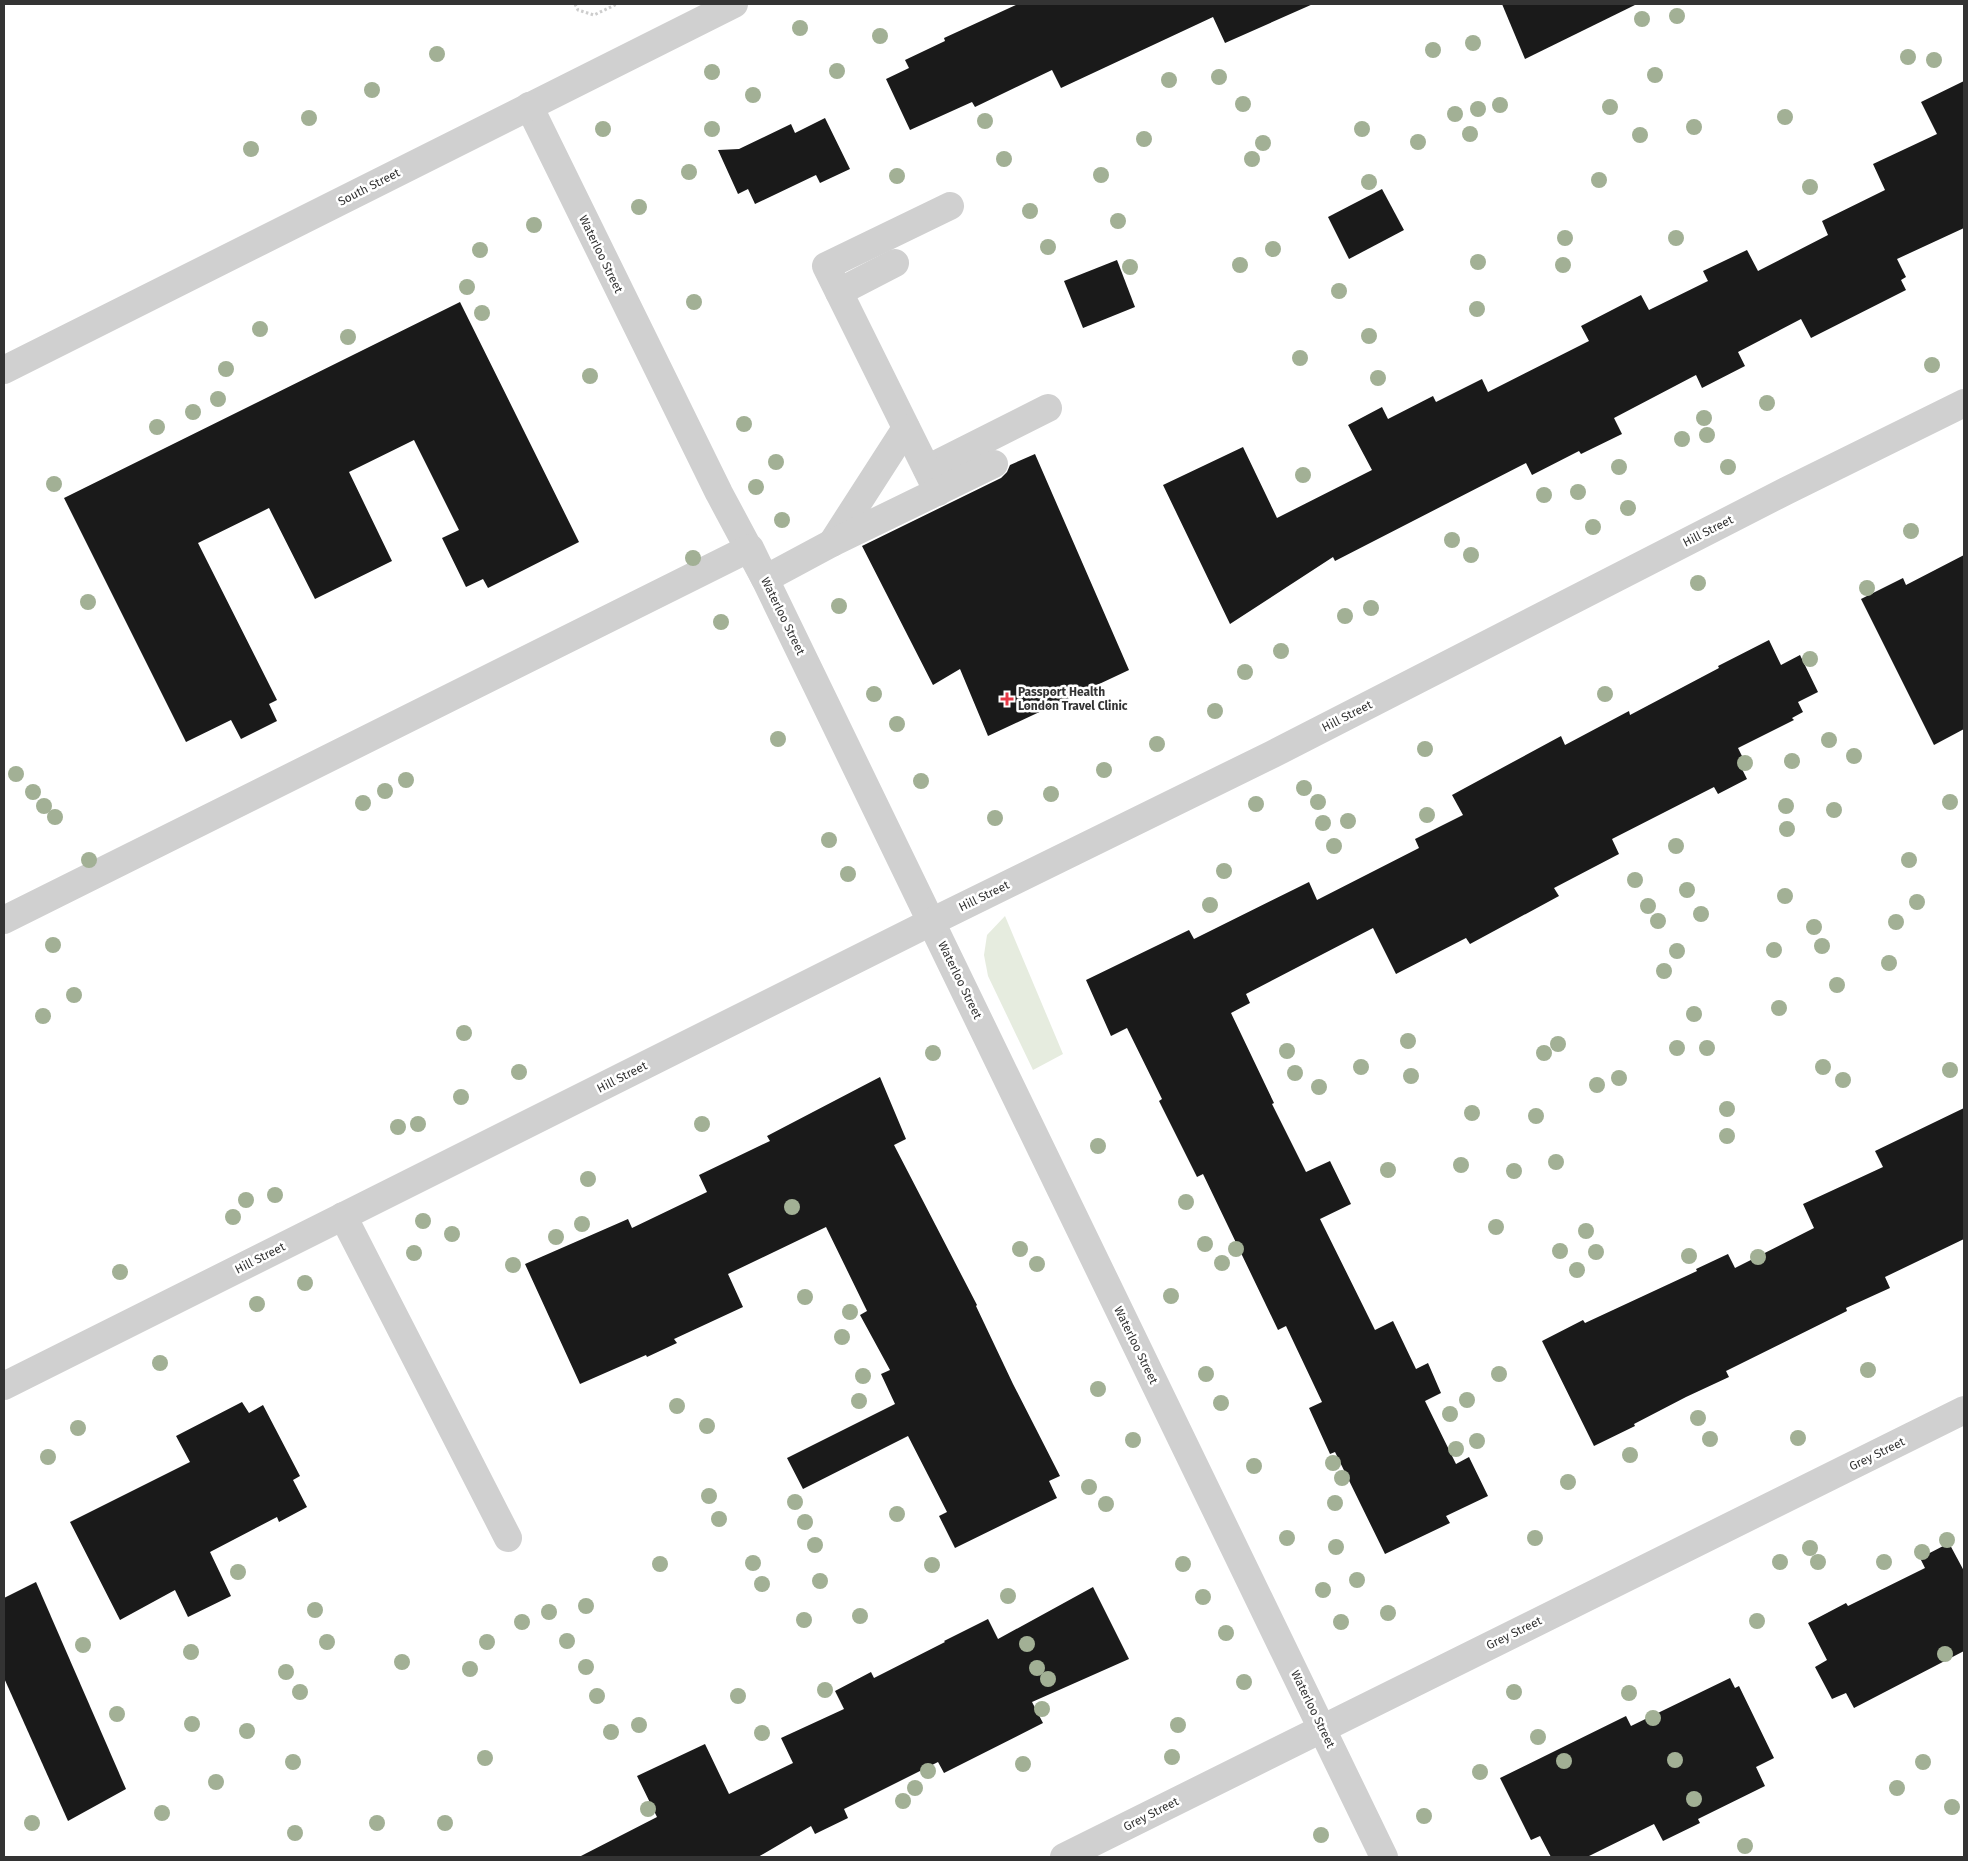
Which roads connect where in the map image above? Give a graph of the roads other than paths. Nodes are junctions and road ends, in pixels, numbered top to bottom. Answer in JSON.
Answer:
{"nodes":[{"id":1,"x":734,"y":4,"type":"edge"},
{"id":2,"x":529,"y":106,"type":"junction"},
{"id":3,"x":950,"y":206,"type":"dead end"},
{"id":4,"x":895,"y":263,"type":"dead end"},
{"id":5,"x":839,"y":292,"type":"junction"},
{"id":6,"x":4,"y":370,"type":"edge"},
{"id":7,"x":1964,"y":403,"type":"edge"},
{"id":8,"x":1048,"y":408,"type":"dead end"},
{"id":9,"x":906,"y":428,"type":"junction"},
{"id":10,"x":994,"y":464,"type":"dead end"},
{"id":11,"x":932,"y":480,"type":"junction"},
{"id":12,"x":832,"y":543,"type":"junction"},
{"id":13,"x":750,"y":548,"type":"junction"},
{"id":14,"x":765,"y":578,"type":"junction"},
{"id":15,"x":4,"y":920,"type":"edge"},
{"id":16,"x":931,"y":922,"type":"junction"},
{"id":17,"x":343,"y":1216,"type":"junction"},
{"id":18,"x":4,"y":1386,"type":"edge"},
{"id":19,"x":1964,"y":1410,"type":"edge"},
{"id":20,"x":508,"y":1538,"type":"dead end"},
{"id":21,"x":1322,"y":1728,"type":"junction"},
{"id":22,"x":1064,"y":1857,"type":"edge"},
{"id":23,"x":1384,"y":1857,"type":"edge"}],
"edges":[{"from":1,"to":2,"type":"street","name":"South Street"},
{"from":2,"to":6,"type":"street","name":"South Street"},
{"from":2,"to":13,"type":"street","name":"Waterloo Street"},
{"from":3,"to":5,"type":"street"},
{"from":4,"to":5,"type":"street"},
{"from":5,"to":9,"type":"street"},
{"from":7,"to":16,"type":"street","name":"Hill Street"},
{"from":8,"to":11,"type":"street"},
{"from":9,"to":11,"type":"street"},
{"from":9,"to":12,"type":"street"},
{"from":10,"to":11,"type":"street"},
{"from":11,"to":12,"type":"street"},
{"from":12,"to":14,"type":"street"},
{"from":13,"to":14,"type":"street","name":"Waterloo Street"},
{"from":13,"to":15,"type":"street"},
{"from":14,"to":16,"type":"street","name":"Waterloo Street"},
{"from":16,"to":17,"type":"street","name":"Hill Street"},
{"from":16,"to":21,"type":"street","name":"Waterloo Street"},
{"from":17,"to":18,"type":"street","name":"Hill Street"},
{"from":17,"to":20,"type":"street"},
{"from":19,"to":21,"type":"street","name":"Grey Street"},
{"from":21,"to":22,"type":"street","name":"Grey Street"},
{"from":21,"to":23,"type":"street","name":"Waterloo Street"}]}
